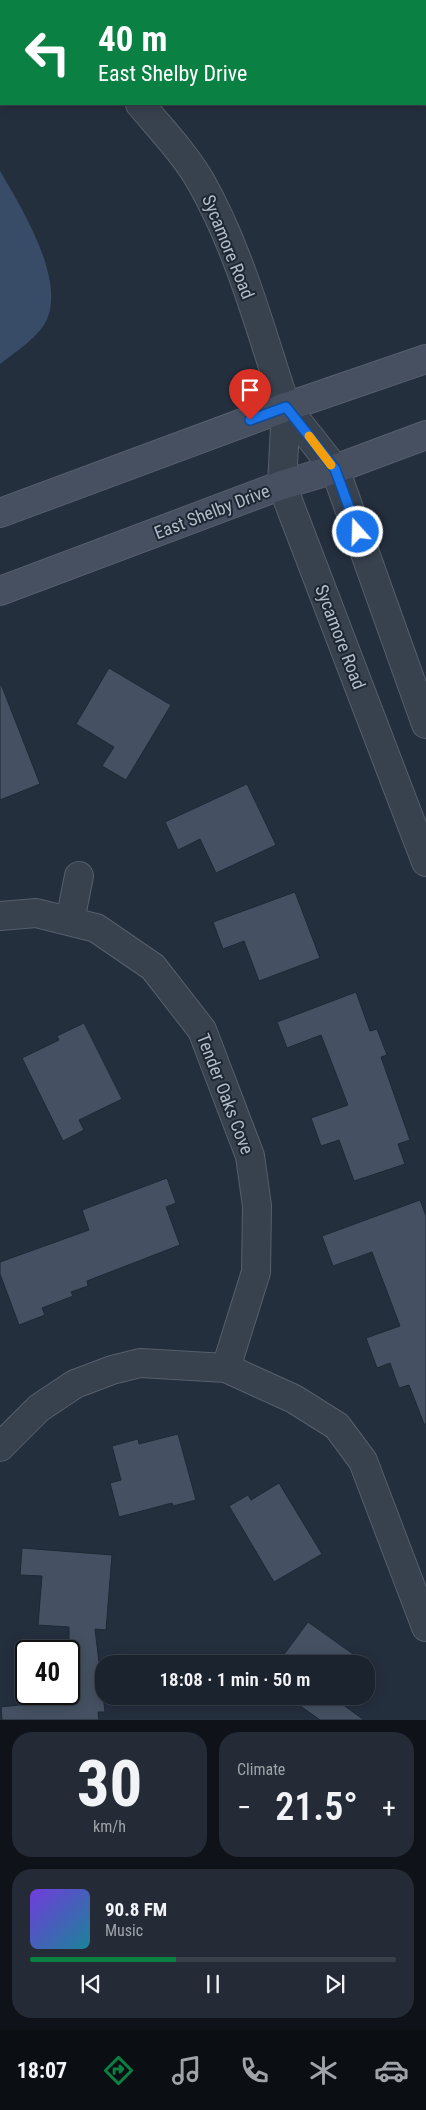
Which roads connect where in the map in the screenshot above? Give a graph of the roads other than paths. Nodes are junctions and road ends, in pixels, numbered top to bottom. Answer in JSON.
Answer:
{"nodes":[{"id":1,"x":141,"y":105,"type":"edge"},
{"id":2,"x":426,"y":359,"type":"edge"},
{"id":3,"x":286,"y":407,"type":"junction"},
{"id":4,"x":426,"y":435,"type":"edge"},
{"id":5,"x":335,"y":469,"type":"junction"},
{"id":6,"x":282,"y":485,"type":"junction"},
{"id":7,"x":0,"y":513,"type":"edge"},
{"id":8,"x":0,"y":591,"type":"edge"},
{"id":9,"x":426,"y":724,"type":"edge"},
{"id":10,"x":426,"y":862,"type":"edge"},
{"id":11,"x":79,"y":876,"type":"dead end"},
{"id":12,"x":0,"y":916,"type":"edge"},
{"id":13,"x":70,"y":922,"type":"junction"},
{"id":14,"x":226,"y":1368,"type":"junction"},
{"id":15,"x":0,"y":1447,"type":"edge"},
{"id":16,"x":426,"y":1627,"type":"edge"}],
"edges":[{"from":1,"to":3,"type":"street","name":"Sycamore Road"},
{"from":2,"to":3,"type":"main road"},
{"from":3,"to":5,"type":"street","name":"Sycamore Road"},
{"from":3,"to":6,"type":"street","name":"Sycamore Road"},
{"from":3,"to":7,"type":"main road"},
{"from":4,"to":5,"type":"main road","name":"East Shelby Drive"},
{"from":5,"to":6,"type":"main road","name":"East Shelby Drive"},
{"from":5,"to":9,"type":"street","name":"Sycamore Road"},
{"from":6,"to":8,"type":"main road","name":"East Shelby Drive"},
{"from":6,"to":10,"type":"street","name":"Sycamore Road"},
{"from":11,"to":13,"type":"street"},
{"from":12,"to":13,"type":"street","name":"Tender Oaks Cove"},
{"from":13,"to":14,"type":"street","name":"Tender Oaks Cove"},
{"from":14,"to":15,"type":"street"},
{"from":14,"to":16,"type":"street"}]}
